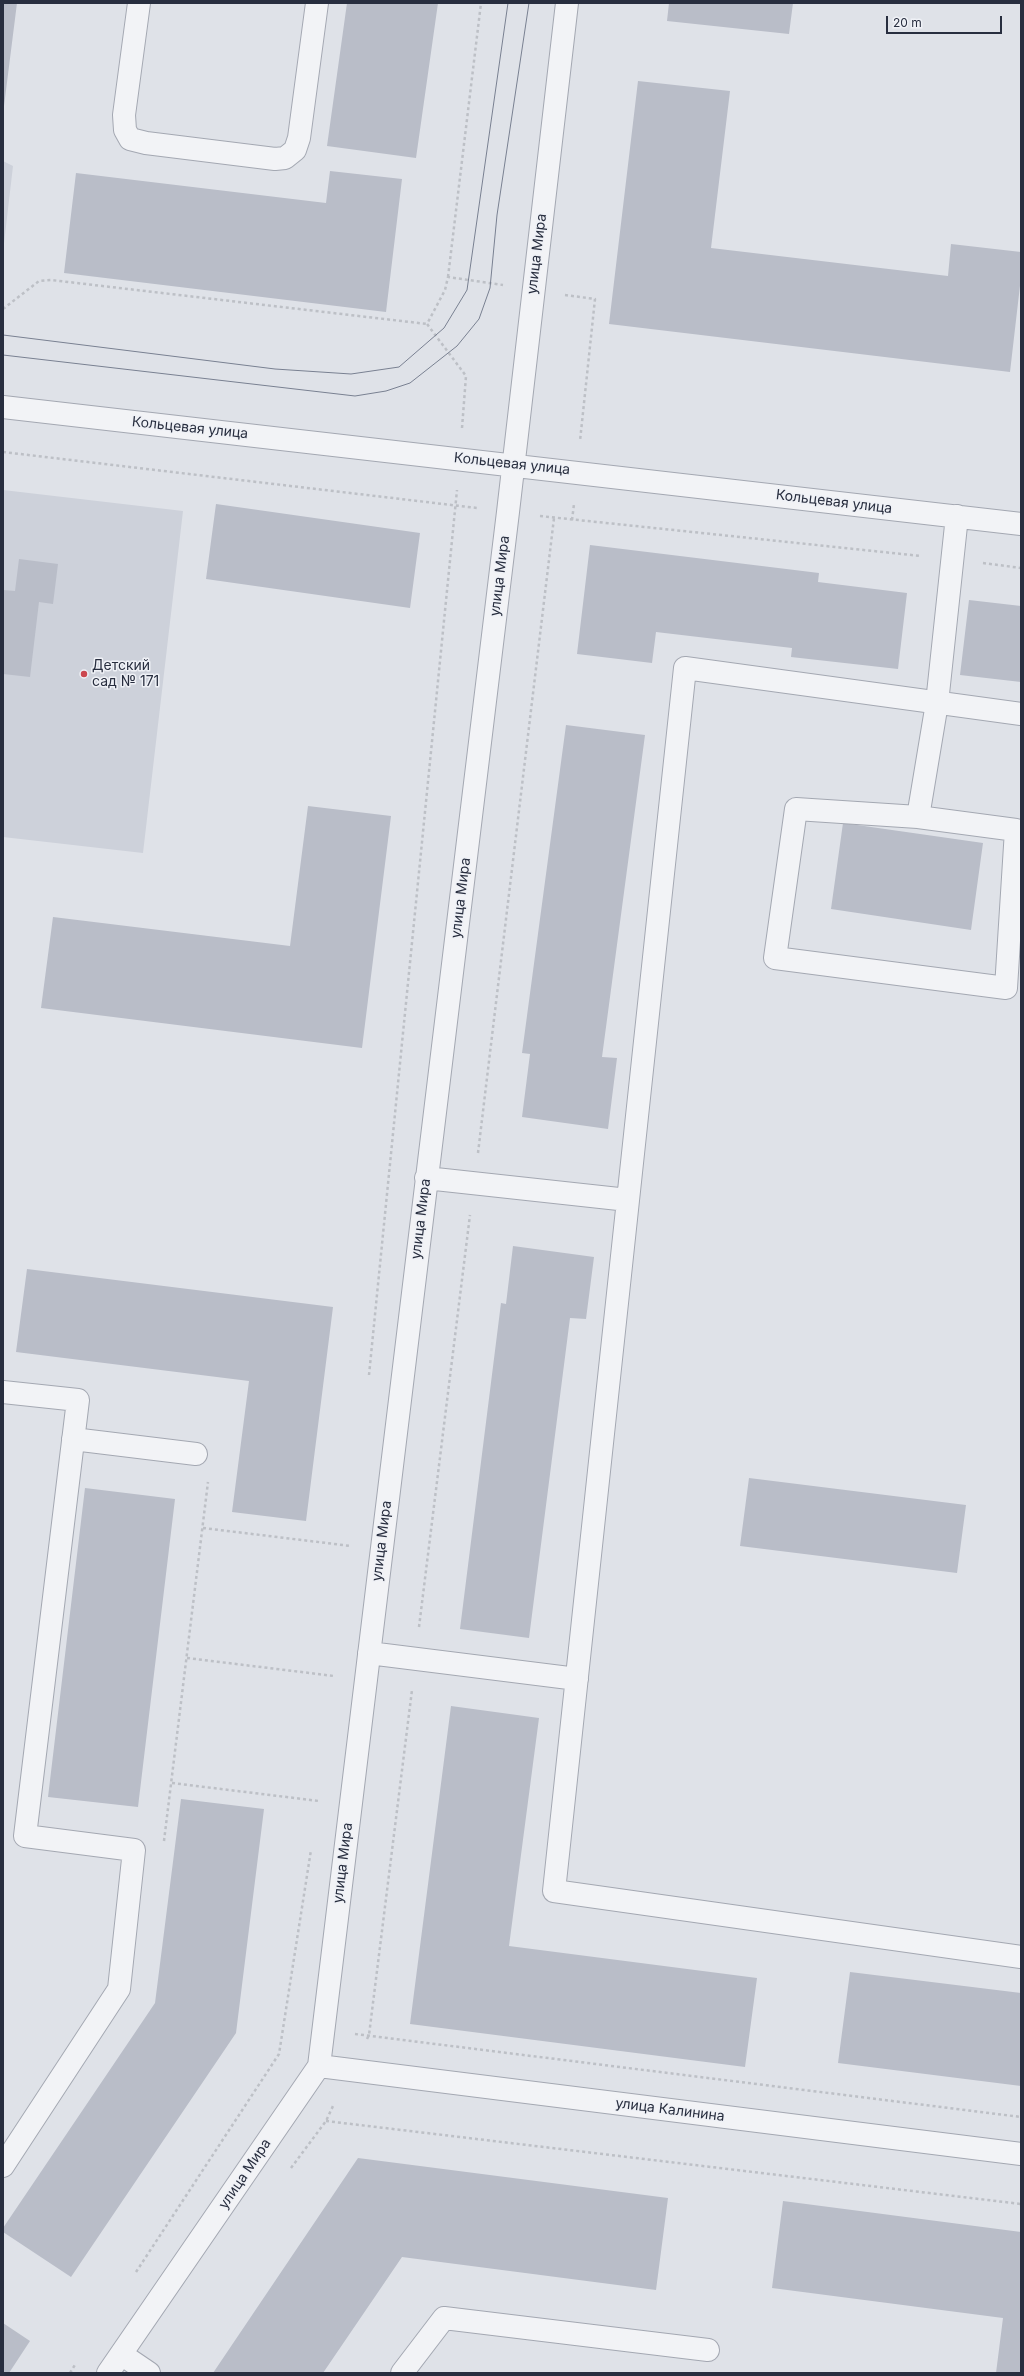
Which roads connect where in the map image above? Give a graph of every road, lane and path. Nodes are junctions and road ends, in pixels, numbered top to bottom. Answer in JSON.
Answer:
{"nodes":[{"id":1,"x":139,"y":3,"type":"edge"},
{"id":2,"x":316,"y":3,"type":"edge"},
{"id":3,"x":480,"y":3,"type":"edge"},
{"id":4,"x":567,"y":3,"type":"edge"},
{"id":5,"x":448,"y":277,"type":"dead end"},
{"id":6,"x":3,"y":309,"type":"edge"},
{"id":7,"x":427,"y":324,"type":"dead end"},
{"id":8,"x":3,"y":407,"type":"edge"},
{"id":9,"x":3,"y":452,"type":"edge"},
{"id":10,"x":512,"y":464,"type":"junction"},
{"id":11,"x":957,"y":516,"type":"junction"},
{"id":12,"x":1021,"y":524,"type":"edge"},
{"id":13,"x":954,"y":560,"type":"junction"},
{"id":14,"x":1021,"y":568,"type":"edge"},
{"id":15,"x":937,"y":703,"type":"junction"},
{"id":16,"x":1021,"y":714,"type":"edge"},
{"id":17,"x":918,"y":817,"type":"junction"},
{"id":18,"x":426,"y":1178,"type":"junction"},
{"id":19,"x":474,"y":1183,"type":"junction"},
{"id":20,"x":628,"y":1200,"type":"junction"},
{"id":21,"x":368,"y":1379,"type":"dead end"},
{"id":22,"x":3,"y":1392,"type":"edge"},
{"id":23,"x":73,"y":1439,"type":"junction"},
{"id":24,"x":196,"y":1454,"type":"joint"},
{"id":25,"x":203,"y":1528,"type":"junction"},
{"id":26,"x":352,"y":1538,"type":"dead end"},
{"id":27,"x":352,"y":1546,"type":"junction"},
{"id":28,"x":350,"y":1553,"type":"dead end"},
{"id":29,"x":369,"y":1653,"type":"junction"},
{"id":30,"x":187,"y":1658,"type":"junction"},
{"id":31,"x":416,"y":1658,"type":"junction"},
{"id":32,"x":335,"y":1668,"type":"dead end"},
{"id":33,"x":334,"y":1676,"type":"junction"},
{"id":34,"x":577,"y":1679,"type":"junction"},
{"id":35,"x":333,"y":1684,"type":"dead end"},
{"id":36,"x":172,"y":1783,"type":"junction"},
{"id":37,"x":320,"y":1794,"type":"dead end"},
{"id":38,"x":319,"y":1801,"type":"junction"},
{"id":39,"x":317,"y":1809,"type":"dead end"},
{"id":40,"x":311,"y":1848,"type":"dead end"},
{"id":41,"x":134,"y":1850,"type":"junction"},
{"id":42,"x":1021,"y":1957,"type":"edge"},
{"id":43,"x":319,"y":2066,"type":"junction"},
{"id":44,"x":1021,"y":2117,"type":"edge"},
{"id":45,"x":326,"y":2121,"type":"dead end"},
{"id":46,"x":1021,"y":2154,"type":"edge"},
{"id":47,"x":3,"y":2166,"type":"edge"},
{"id":48,"x":1021,"y":2204,"type":"edge"},
{"id":49,"x":135,"y":2273,"type":"dead end"},
{"id":50,"x":708,"y":2350,"type":"dead end"},
{"id":51,"x":121,"y":2354,"type":"junction"},
{"id":52,"x":78,"y":2360,"type":"dead end"},
{"id":53,"x":70,"y":2373,"type":"edge"},
{"id":54,"x":108,"y":2373,"type":"edge"},
{"id":55,"x":149,"y":2373,"type":"edge"},
{"id":56,"x":402,"y":2373,"type":"edge"}],
"edges":[{"from":1,"to":2,"type":"street"},
{"from":3,"to":5,"type":"path"},
{"from":4,"to":10,"type":"street","name":"улица Мира"},
{"from":6,"to":7,"type":"path"},
{"from":8,"to":10,"type":"street","name":"Кольцевая улица"},
{"from":9,"to":21,"type":"path"},
{"from":10,"to":11,"type":"street","name":"Кольцевая улица"},
{"from":10,"to":18,"type":"street","name":"улица Мира"},
{"from":11,"to":12,"type":"street","name":"Кольцевая улица"},
{"from":11,"to":13,"type":"street"},
{"from":13,"to":14,"type":"path"},
{"from":13,"to":15,"type":"street"},
{"from":13,"to":19,"type":"path"},
{"from":15,"to":16,"type":"street"},
{"from":15,"to":17,"type":"street"},
{"from":15,"to":20,"type":"street"},
{"from":17,"to":17,"type":"street"},
{"from":18,"to":19,"type":"street"},
{"from":18,"to":29,"type":"street","name":"улица Мира"},
{"from":19,"to":20,"type":"street"},
{"from":19,"to":31,"type":"path"},
{"from":20,"to":34,"type":"street"},
{"from":22,"to":23,"type":"street"},
{"from":23,"to":24,"type":"street"},
{"from":23,"to":41,"type":"street"},
{"from":24,"to":25,"type":"path"},
{"from":25,"to":27,"type":"path"},
{"from":25,"to":30,"type":"path"},
{"from":26,"to":27,"type":"path"},
{"from":27,"to":28,"type":"path"},
{"from":29,"to":31,"type":"street"},
{"from":29,"to":43,"type":"street","name":"улица Мира"},
{"from":30,"to":33,"type":"path"},
{"from":30,"to":36,"type":"path"},
{"from":31,"to":34,"type":"street"},
{"from":31,"to":44,"type":"path"},
{"from":32,"to":33,"type":"path"},
{"from":33,"to":35,"type":"path"},
{"from":34,"to":42,"type":"street"},
{"from":36,"to":38,"type":"path"},
{"from":36,"to":41,"type":"path"},
{"from":37,"to":38,"type":"path"},
{"from":38,"to":39,"type":"path"},
{"from":40,"to":49,"type":"path"},
{"from":41,"to":47,"type":"street"},
{"from":43,"to":46,"type":"street","name":"улица Калинина"},
{"from":43,"to":51,"type":"street","name":"улица Мира"},
{"from":45,"to":48,"type":"path"},
{"from":50,"to":56,"type":"street"},
{"from":51,"to":54,"type":"street","name":"улица Мира"},
{"from":51,"to":55,"type":"street"},
{"from":52,"to":53,"type":"path"}]}
